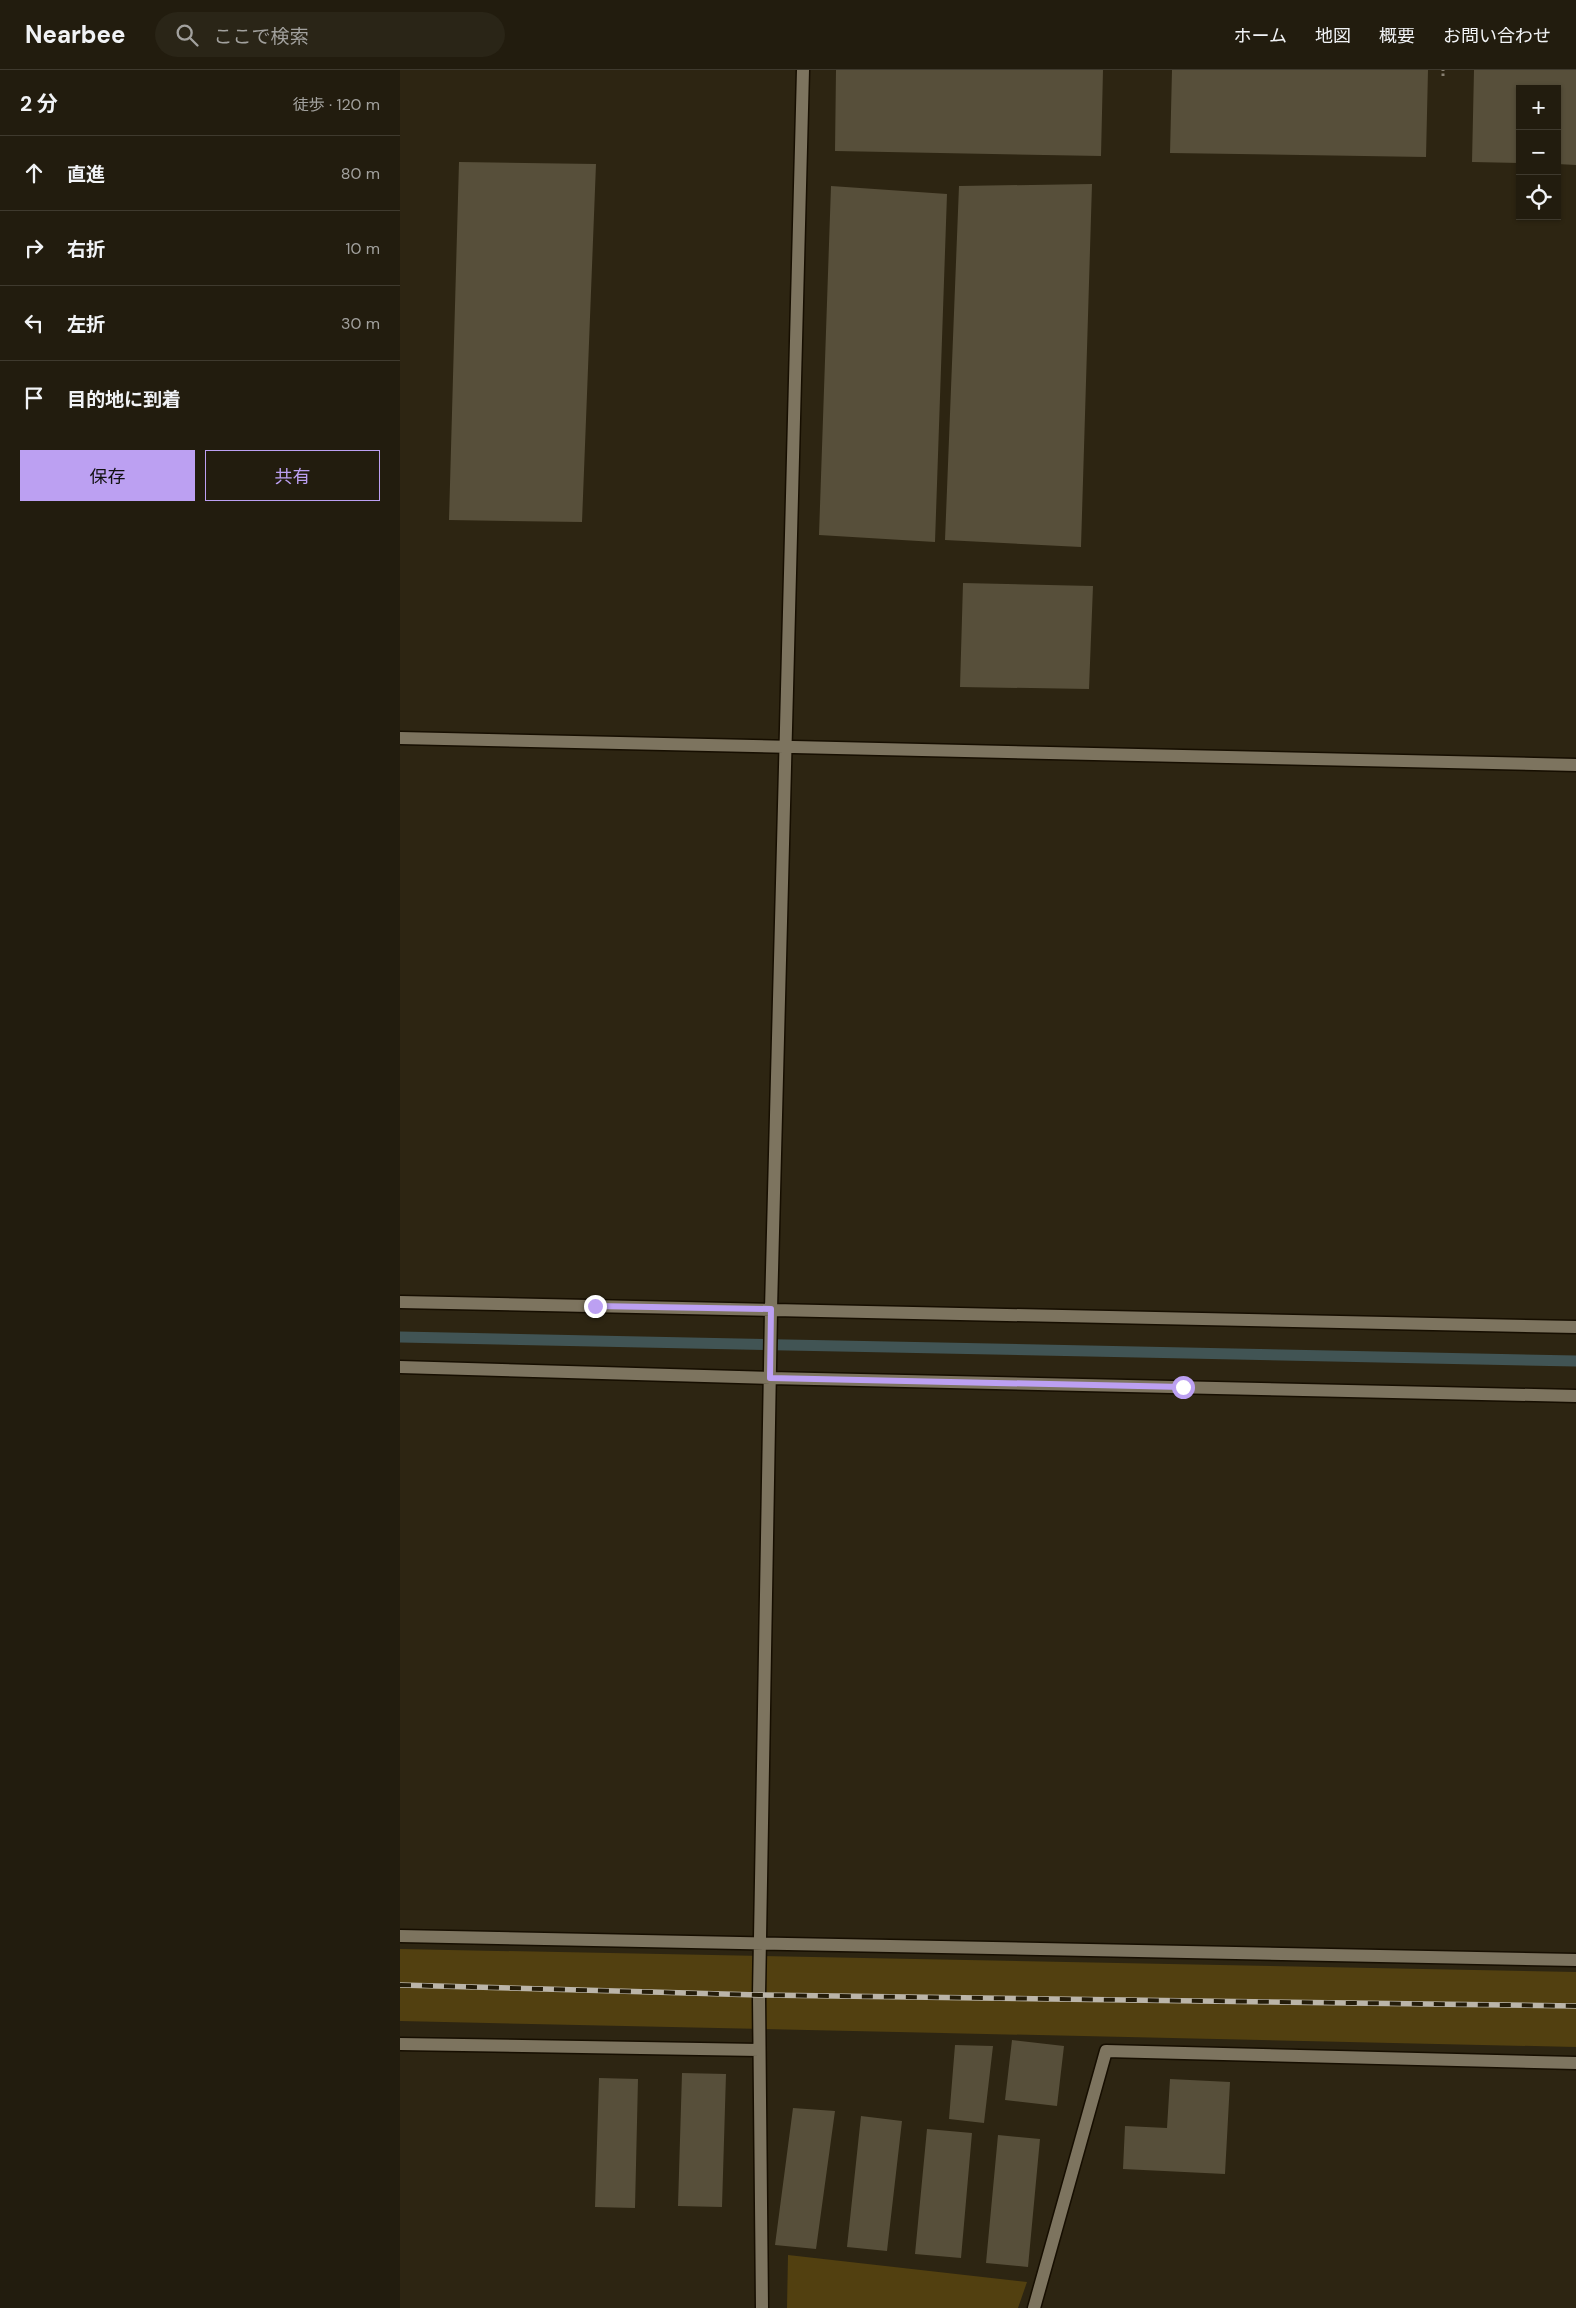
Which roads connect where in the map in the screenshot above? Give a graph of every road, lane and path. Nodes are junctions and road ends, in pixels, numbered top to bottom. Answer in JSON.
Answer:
{"nodes":[{"id":1,"x":803,"y":70,"type":"edge"},
{"id":2,"x":1443,"y":70,"type":"edge"},
{"id":3,"x":1443,"y":76,"type":"dead end"},
{"id":4,"x":400,"y":738,"type":"edge"},
{"id":5,"x":785,"y":748,"type":"junction"},
{"id":6,"x":1576,"y":765,"type":"edge"},
{"id":7,"x":400,"y":1302,"type":"edge"},
{"id":8,"x":771,"y":1315,"type":"junction"},
{"id":9,"x":1576,"y":1327,"type":"edge"},
{"id":10,"x":400,"y":1367,"type":"edge"},
{"id":11,"x":770,"y":1378,"type":"junction"},
{"id":12,"x":1576,"y":1396,"type":"edge"},
{"id":13,"x":400,"y":1936,"type":"edge"},
{"id":14,"x":760,"y":1944,"type":"junction"},
{"id":15,"x":1576,"y":1960,"type":"edge"},
{"id":16,"x":400,"y":2044,"type":"edge"},
{"id":17,"x":759,"y":2050,"type":"junction"},
{"id":18,"x":1576,"y":2063,"type":"edge"},
{"id":19,"x":762,"y":2308,"type":"edge"},
{"id":20,"x":1034,"y":2308,"type":"edge"}],
"edges":[{"from":1,"to":5,"type":"street"},
{"from":2,"to":3,"type":"path"},
{"from":4,"to":5,"type":"street"},
{"from":5,"to":6,"type":"street"},
{"from":5,"to":8,"type":"street"},
{"from":7,"to":8,"type":"street"},
{"from":8,"to":9,"type":"street"},
{"from":8,"to":11,"type":"street"},
{"from":10,"to":11,"type":"street"},
{"from":11,"to":12,"type":"street"},
{"from":11,"to":14,"type":"street"},
{"from":13,"to":14,"type":"street"},
{"from":14,"to":15,"type":"street"},
{"from":14,"to":17,"type":"street"},
{"from":16,"to":17,"type":"street"},
{"from":17,"to":19,"type":"street"},
{"from":18,"to":20,"type":"street"}]}
